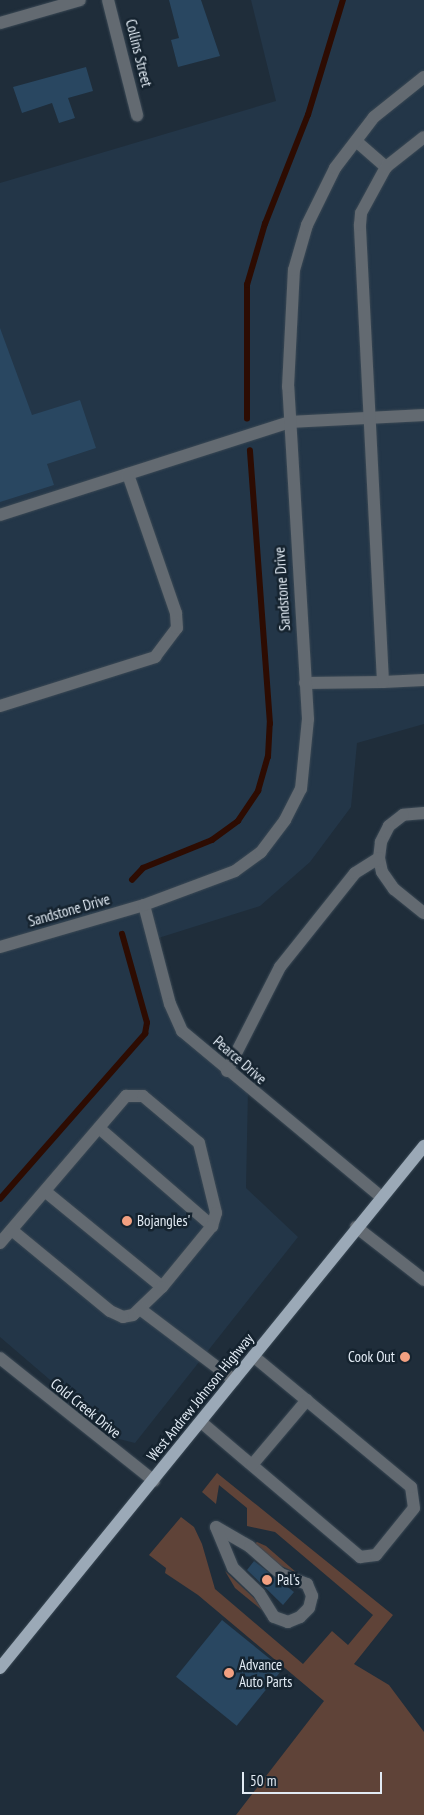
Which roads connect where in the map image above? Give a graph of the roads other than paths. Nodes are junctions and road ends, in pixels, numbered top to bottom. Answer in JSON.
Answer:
{"nodes":[{"id":1,"x":80,"y":0,"type":"edge"},
{"id":2,"x":108,"y":0,"type":"edge"},
{"id":3,"x":0,"y":23,"type":"edge"},
{"id":4,"x":424,"y":77,"type":"edge"},
{"id":5,"x":137,"y":115,"type":"dead end"},
{"id":6,"x":424,"y":137,"type":"edge"},
{"id":7,"x":356,"y":141,"type":"junction"},
{"id":8,"x":386,"y":167,"type":"junction"},
{"id":9,"x":424,"y":415,"type":"edge"},
{"id":10,"x":368,"y":418,"type":"junction"},
{"id":11,"x":290,"y":422,"type":"junction"},
{"id":12,"x":128,"y":474,"type":"junction"},
{"id":13,"x":0,"y":515,"type":"edge"},
{"id":14,"x":424,"y":680,"type":"edge"},
{"id":15,"x":383,"y":682,"type":"junction"},
{"id":16,"x":305,"y":683,"type":"junction"},
{"id":17,"x":0,"y":706,"type":"edge"},
{"id":18,"x":424,"y":812,"type":"edge"},
{"id":19,"x":379,"y":858,"type":"junction"},
{"id":20,"x":144,"y":905,"type":"junction"},
{"id":21,"x":424,"y":913,"type":"edge"},
{"id":22,"x":0,"y":947,"type":"edge"},
{"id":23,"x":227,"y":1071,"type":"junction"},
{"id":24,"x":99,"y":1128,"type":"junction"},
{"id":25,"x":424,"y":1146,"type":"edge"},
{"id":26,"x":46,"y":1192,"type":"junction"},
{"id":27,"x":380,"y":1196,"type":"junction"},
{"id":28,"x":212,"y":1226,"type":"junction"},
{"id":29,"x":356,"y":1227,"type":"junction"},
{"id":30,"x":13,"y":1230,"type":"junction"},
{"id":31,"x":0,"y":1243,"type":"edge"},
{"id":32,"x":424,"y":1280,"type":"edge"},
{"id":33,"x":162,"y":1287,"type":"junction"},
{"id":34,"x":140,"y":1309,"type":"junction"},
{"id":35,"x":254,"y":1356,"type":"junction"},
{"id":36,"x":0,"y":1358,"type":"edge"},
{"id":37,"x":234,"y":1380,"type":"junction"},
{"id":38,"x":307,"y":1400,"type":"junction"},
{"id":39,"x":201,"y":1422,"type":"junction"},
{"id":40,"x":252,"y":1465,"type":"junction"},
{"id":41,"x":154,"y":1481,"type":"junction"},
{"id":42,"x":216,"y":1527,"type":"joint"},
{"id":43,"x":0,"y":1668,"type":"edge"}],
"edges":[{"from":1,"to":3,"type":"street"},
{"from":2,"to":5,"type":"street","name":"Collins Street"},
{"from":4,"to":7,"type":"street","name":"Sandstone Drive"},
{"from":6,"to":8,"type":"street"},
{"from":7,"to":8,"type":"street"},
{"from":7,"to":11,"type":"street","name":"Sandstone Drive"},
{"from":8,"to":10,"type":"street"},
{"from":9,"to":10,"type":"street"},
{"from":10,"to":11,"type":"street"},
{"from":10,"to":15,"type":"street"},
{"from":11,"to":12,"type":"street"},
{"from":11,"to":16,"type":"street","name":"Sandstone Drive"},
{"from":12,"to":13,"type":"street"},
{"from":12,"to":17,"type":"street"},
{"from":14,"to":15,"type":"street"},
{"from":15,"to":16,"type":"street"},
{"from":16,"to":20,"type":"street","name":"Sandstone Drive"},
{"from":18,"to":19,"type":"street"},
{"from":19,"to":21,"type":"street"},
{"from":19,"to":23,"type":"street"},
{"from":20,"to":22,"type":"street","name":"Sandstone Drive"},
{"from":20,"to":23,"type":"street","name":"Pearce Drive"},
{"from":23,"to":27,"type":"street","name":"Pearce Drive"},
{"from":24,"to":26,"type":"street"},
{"from":24,"to":28,"type":"street"},
{"from":24,"to":28,"type":"street"},
{"from":25,"to":27,"type":"main road","name":"West Andrew Johnson Highway"},
{"from":26,"to":30,"type":"street"},
{"from":26,"to":33,"type":"street"},
{"from":27,"to":29,"type":"main road","name":"West Andrew Johnson Highway"},
{"from":28,"to":33,"type":"street"},
{"from":29,"to":32,"type":"street"},
{"from":29,"to":35,"type":"main road","name":"West Andrew Johnson Highway"},
{"from":30,"to":31,"type":"street"},
{"from":30,"to":34,"type":"street"},
{"from":33,"to":34,"type":"street"},
{"from":34,"to":37,"type":"street"},
{"from":35,"to":37,"type":"main road","name":"West Andrew Johnson Highway"},
{"from":35,"to":38,"type":"street"},
{"from":36,"to":41,"type":"street","name":"Cold Creek Drive"},
{"from":37,"to":39,"type":"main road","name":"West Andrew Johnson Highway"},
{"from":38,"to":40,"type":"street"},
{"from":38,"to":40,"type":"street"},
{"from":39,"to":40,"type":"street"},
{"from":39,"to":41,"type":"main road","name":"West Andrew Johnson Highway"},
{"from":41,"to":43,"type":"main road","name":"West Andrew Johnson Highway"},
{"from":42,"to":42,"type":"street"}]}
